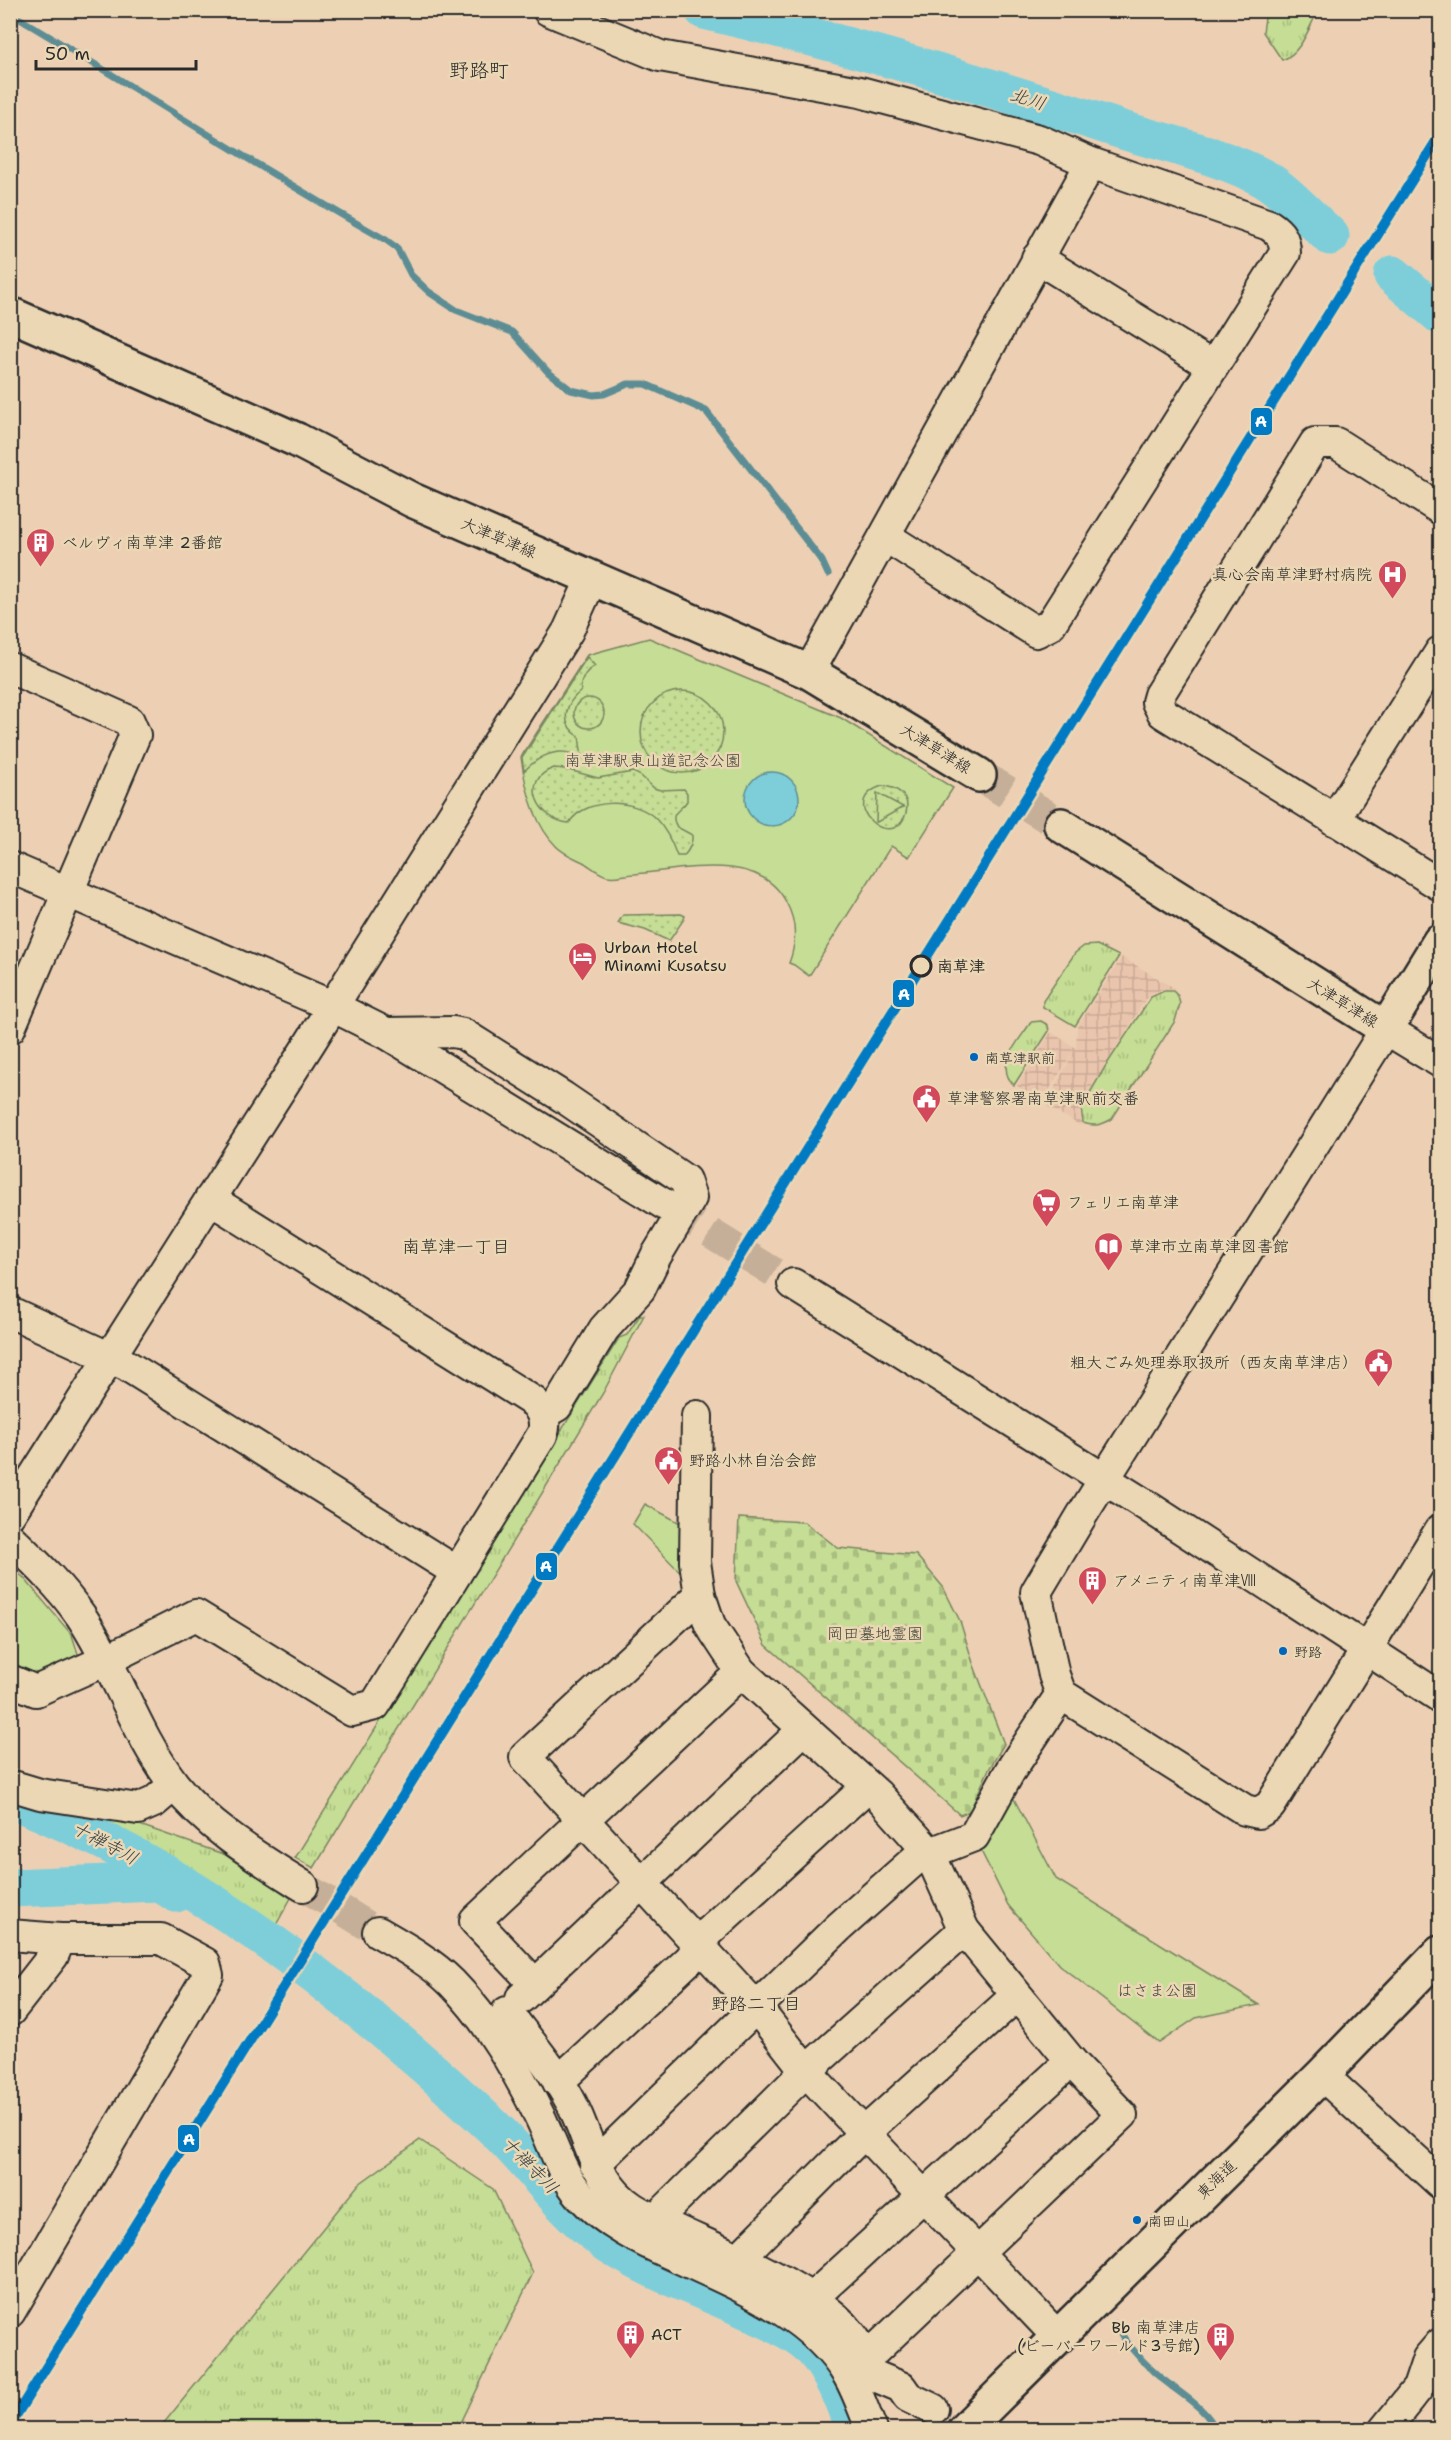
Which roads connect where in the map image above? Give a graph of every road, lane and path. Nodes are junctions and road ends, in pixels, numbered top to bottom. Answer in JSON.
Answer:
{"nodes":[{"id":1,"x":548,"y":10,"type":"edge"},
{"id":2,"x":1091,"y":162,"type":"junction"},
{"id":3,"x":1037,"y":258,"type":"junction"},
{"id":4,"x":10,"y":314,"type":"edge"},
{"id":5,"x":1212,"y":366,"type":"junction"},
{"id":6,"x":1440,"y":509,"type":"edge"},
{"id":7,"x":885,"y":536,"type":"junction"},
{"id":8,"x":592,"y":578,"type":"junction"},
{"id":9,"x":1440,"y":652,"type":"edge"},
{"id":10,"x":10,"y":668,"type":"edge"},
{"id":11,"x":809,"y":672,"type":"junction"},
{"id":12,"x":980,"y":775,"type":"tunnel mouth"},
{"id":13,"x":1335,"y":820,"type":"junction"},
{"id":14,"x":1060,"y":825,"type":"tunnel mouth"},
{"id":15,"x":10,"y":867,"type":"edge"},
{"id":16,"x":1440,"y":885,"type":"edge"},
{"id":17,"x":68,"y":892,"type":"junction"},
{"id":18,"x":1440,"y":941,"type":"edge"},
{"id":19,"x":332,"y":1006,"type":"junction"},
{"id":20,"x":10,"y":1028,"type":"edge"},
{"id":21,"x":1386,"y":1029,"type":"junction"},
{"id":22,"x":386,"y":1033,"type":"junction"},
{"id":23,"x":1440,"y":1062,"type":"edge"},
{"id":24,"x":210,"y":1199,"type":"junction"},
{"id":25,"x":672,"y":1209,"type":"tunnel mouth"},
{"id":26,"x":793,"y":1284,"type":"tunnel mouth"},
{"id":27,"x":10,"y":1312,"type":"edge"},
{"id":28,"x":110,"y":1357,"type":"junction"},
{"id":29,"x":543,"y":1414,"type":"junction"},
{"id":30,"x":697,"y":1416,"type":"dead end"},
{"id":31,"x":1105,"y":1479,"type":"junction"},
{"id":32,"x":10,"y":1514,"type":"edge"},
{"id":33,"x":1440,"y":1530,"type":"edge"},
{"id":34,"x":10,"y":1538,"type":"edge"},
{"id":35,"x":457,"y":1572,"type":"junction"},
{"id":36,"x":700,"y":1595,"type":"junction"},
{"id":37,"x":1366,"y":1650,"type":"junction"},
{"id":38,"x":106,"y":1660,"type":"junction"},
{"id":39,"x":741,"y":1672,"type":"junction"},
{"id":40,"x":10,"y":1680,"type":"edge"},
{"id":41,"x":1060,"y":1694,"type":"junction"},
{"id":42,"x":1440,"y":1697,"type":"edge"},
{"id":43,"x":803,"y":1730,"type":"junction"},
{"id":44,"x":10,"y":1785,"type":"edge"},
{"id":45,"x":174,"y":1785,"type":"junction"},
{"id":46,"x":867,"y":1787,"type":"junction"},
{"id":47,"x":584,"y":1820,"type":"junction"},
{"id":48,"x":929,"y":1852,"type":"junction"},
{"id":49,"x":642,"y":1884,"type":"junction"},
{"id":50,"x":303,"y":1886,"type":"tunnel mouth"},
{"id":51,"x":964,"y":1930,"type":"junction"},
{"id":52,"x":378,"y":1932,"type":"tunnel mouth"},
{"id":53,"x":10,"y":1935,"type":"edge"},
{"id":54,"x":60,"y":1940,"type":"junction"},
{"id":55,"x":699,"y":1946,"type":"junction"},
{"id":56,"x":1440,"y":1953,"type":"edge"},
{"id":57,"x":536,"y":1984,"type":"junction"},
{"id":58,"x":1016,"y":1996,"type":"junction"},
{"id":59,"x":756,"y":2007,"type":"junction"},
{"id":60,"x":10,"y":2011,"type":"edge"},
{"id":61,"x":498,"y":2019,"type":"junction"},
{"id":62,"x":1071,"y":2061,"type":"junction"},
{"id":63,"x":806,"y":2071,"type":"junction"},
{"id":64,"x":1322,"y":2075,"type":"junction"},
{"id":65,"x":558,"y":2082,"type":"junction"},
{"id":66,"x":864,"y":2133,"type":"junction"},
{"id":67,"x":595,"y":2164,"type":"junction"},
{"id":68,"x":1440,"y":2183,"type":"edge"},
{"id":69,"x":923,"y":2198,"type":"junction"},
{"id":70,"x":655,"y":2220,"type":"junction"},
{"id":71,"x":978,"y":2253,"type":"junction"},
{"id":72,"x":739,"y":2258,"type":"junction"},
{"id":73,"x":810,"y":2300,"type":"junction"},
{"id":74,"x":10,"y":2312,"type":"edge"},
{"id":75,"x":1057,"y":2336,"type":"junction"},
{"id":76,"x":1440,"y":2344,"type":"edge"},
{"id":77,"x":858,"y":2367,"type":"junction"},
{"id":78,"x":921,"y":2403,"type":"dead end"},
{"id":79,"x":872,"y":2430,"type":"edge"},
{"id":80,"x":964,"y":2430,"type":"edge"},
{"id":81,"x":1384,"y":2430,"type":"edge"}],
"edges":[{"from":1,"to":2,"type":"street"},
{"from":2,"to":3,"type":"street"},
{"from":2,"to":5,"type":"street"},
{"from":3,"to":5,"type":"street"},
{"from":3,"to":7,"type":"street"},
{"from":4,"to":8,"type":"main road","name":"大津草津線"},
{"from":5,"to":7,"type":"street"},
{"from":6,"to":13,"type":"street"},
{"from":7,"to":11,"type":"street"},
{"from":8,"to":11,"type":"main road","name":"大津草津線"},
{"from":8,"to":19,"type":"street"},
{"from":9,"to":13,"type":"street"},
{"from":10,"to":17,"type":"street"},
{"from":11,"to":12,"type":"main road","name":"大津草津線"},
{"from":13,"to":16,"type":"street"},
{"from":14,"to":21,"type":"main road","name":"大津草津線"},
{"from":15,"to":17,"type":"street"},
{"from":17,"to":19,"type":"street"},
{"from":17,"to":20,"type":"street"},
{"from":18,"to":21,"type":"main road","name":"大津草津線"},
{"from":19,"to":22,"type":"street"},
{"from":19,"to":24,"type":"street"},
{"from":21,"to":23,"type":"street"},
{"from":21,"to":31,"type":"street"},
{"from":22,"to":25,"type":"street"},
{"from":22,"to":29,"type":"street"},
{"from":24,"to":28,"type":"street"},
{"from":24,"to":29,"type":"street"},
{"from":26,"to":31,"type":"street"},
{"from":27,"to":28,"type":"street"},
{"from":28,"to":32,"type":"street"},
{"from":28,"to":35,"type":"street"},
{"from":29,"to":35,"type":"street"},
{"from":30,"to":36,"type":"street"},
{"from":31,"to":37,"type":"street"},
{"from":31,"to":41,"type":"street"},
{"from":33,"to":37,"type":"street"},
{"from":34,"to":38,"type":"street"},
{"from":35,"to":38,"type":"street"},
{"from":36,"to":39,"type":"street"},
{"from":36,"to":47,"type":"street"},
{"from":37,"to":41,"type":"street"},
{"from":37,"to":42,"type":"street"},
{"from":38,"to":40,"type":"street"},
{"from":38,"to":45,"type":"street"},
{"from":39,"to":43,"type":"street"},
{"from":39,"to":47,"type":"street"},
{"from":41,"to":48,"type":"street"},
{"from":43,"to":46,"type":"street"},
{"from":43,"to":49,"type":"street"},
{"from":44,"to":45,"type":"street"},
{"from":45,"to":50,"type":"street"},
{"from":46,"to":48,"type":"street"},
{"from":46,"to":55,"type":"street"},
{"from":47,"to":49,"type":"street"},
{"from":47,"to":57,"type":"street"},
{"from":48,"to":51,"type":"street"},
{"from":48,"to":59,"type":"street"},
{"from":49,"to":55,"type":"street"},
{"from":49,"to":57,"type":"street"},
{"from":51,"to":58,"type":"street"},
{"from":51,"to":63,"type":"street"},
{"from":52,"to":61,"type":"street"},
{"from":53,"to":54,"type":"street"},
{"from":54,"to":60,"type":"street"},
{"from":54,"to":74,"type":"street"},
{"from":55,"to":59,"type":"street"},
{"from":55,"to":65,"type":"street"},
{"from":56,"to":64,"type":"main road","name":"東海道"},
{"from":57,"to":61,"type":"street"},
{"from":58,"to":62,"type":"street"},
{"from":58,"to":66,"type":"street"},
{"from":59,"to":63,"type":"street"},
{"from":59,"to":67,"type":"street"},
{"from":61,"to":65,"type":"street"},
{"from":61,"to":77,"type":"street"},
{"from":62,"to":69,"type":"street"},
{"from":62,"to":71,"type":"street"},
{"from":63,"to":66,"type":"street"},
{"from":63,"to":70,"type":"street"},
{"from":64,"to":68,"type":"street"},
{"from":64,"to":75,"type":"main road","name":"東海道"},
{"from":65,"to":67,"type":"street"},
{"from":66,"to":69,"type":"street"},
{"from":66,"to":72,"type":"street"},
{"from":67,"to":70,"type":"street"},
{"from":69,"to":71,"type":"street"},
{"from":69,"to":73,"type":"street"},
{"from":70,"to":72,"type":"street"},
{"from":71,"to":75,"type":"street"},
{"from":71,"to":77,"type":"street"},
{"from":72,"to":73,"type":"street"},
{"from":73,"to":77,"type":"street"},
{"from":75,"to":80,"type":"main road","name":"東海道"},
{"from":76,"to":81,"type":"street"},
{"from":77,"to":78,"type":"street"},
{"from":77,"to":79,"type":"street"}]}
